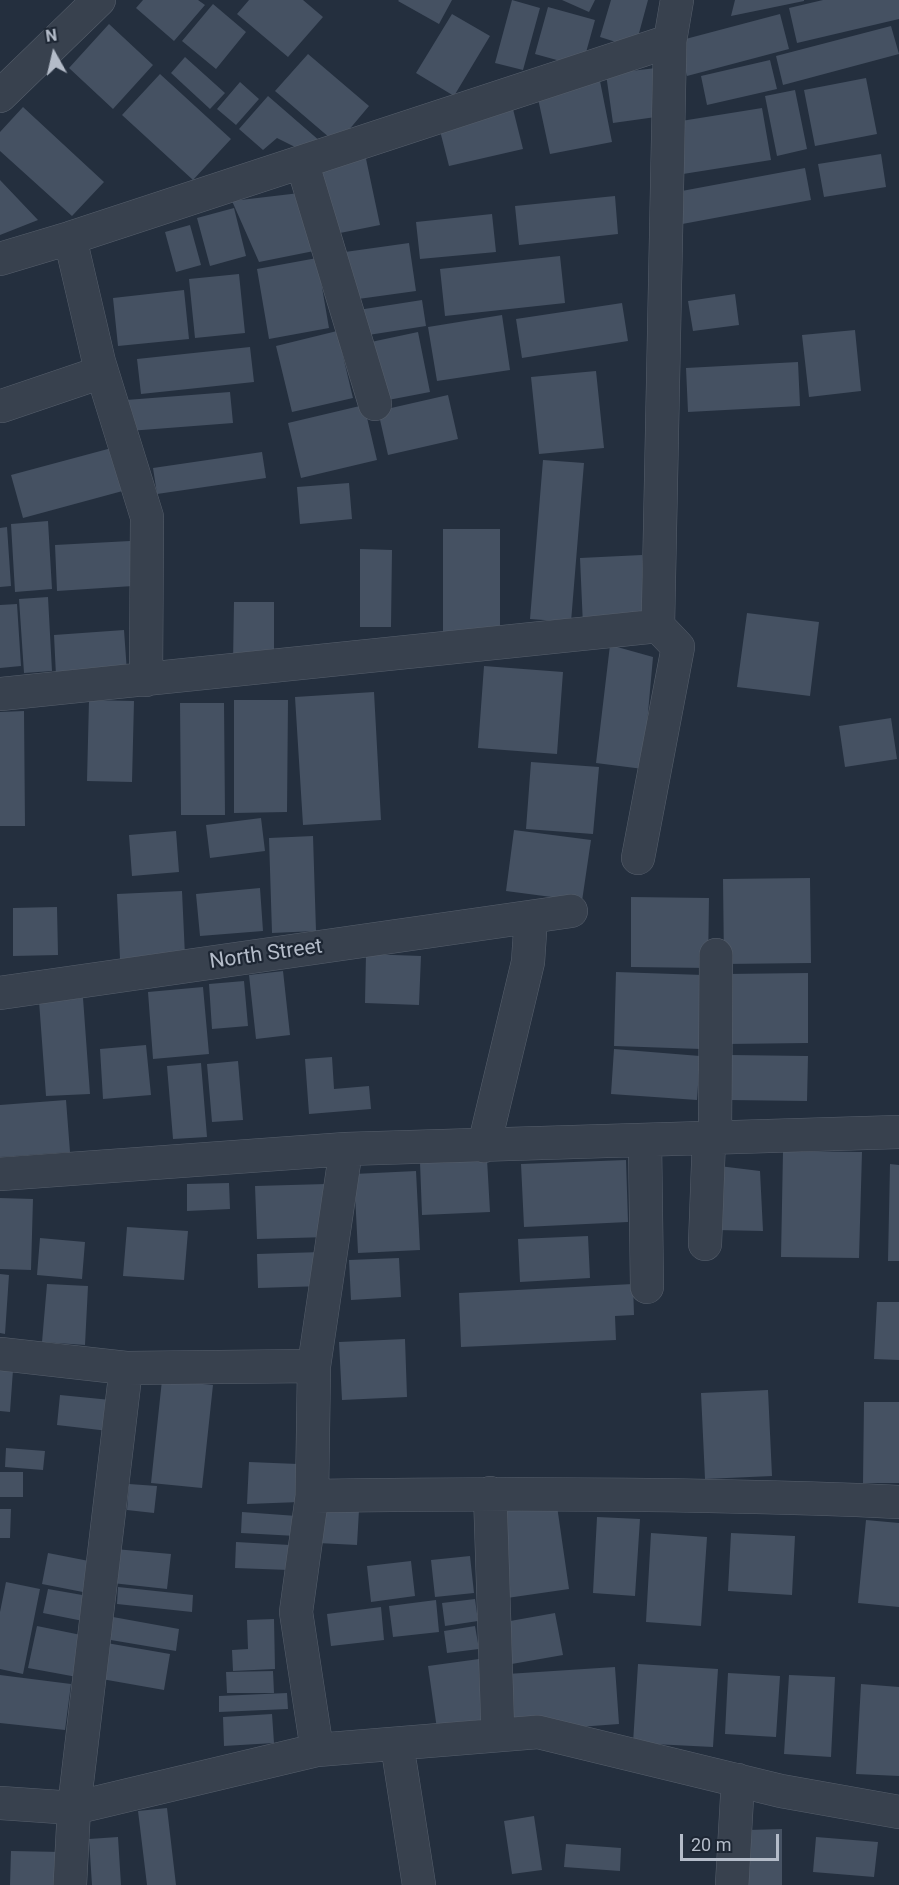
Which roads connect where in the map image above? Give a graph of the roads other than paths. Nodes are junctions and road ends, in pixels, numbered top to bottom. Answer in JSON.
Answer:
{"nodes":[{"id":1,"x":99,"y":0,"type":"edge"},
{"id":2,"x":677,"y":0,"type":"edge"},
{"id":3,"x":670,"y":41,"type":"junction"},
{"id":4,"x":0,"y":96,"type":"edge"},
{"id":5,"x":302,"y":162,"type":"junction"},
{"id":6,"x":70,"y":238,"type":"junction"},
{"id":7,"x":0,"y":259,"type":"edge"},
{"id":8,"x":102,"y":372,"type":"junction"},
{"id":9,"x":375,"y":404,"type":"dead end"},
{"id":10,"x":2,"y":406,"type":"dead end"},
{"id":11,"x":658,"y":626,"type":"junction"},
{"id":12,"x":146,"y":680,"type":"junction"},
{"id":13,"x":0,"y":694,"type":"edge"},
{"id":14,"x":638,"y":858,"type":"dead end"},
{"id":15,"x":571,"y":911,"type":"dead end"},
{"id":16,"x":531,"y":917,"type":"junction"},
{"id":17,"x":716,"y":954,"type":"dead end"},
{"id":18,"x":0,"y":993,"type":"edge"},
{"id":19,"x":899,"y":1132,"type":"edge"},
{"id":20,"x":712,"y":1139,"type":"junction"},
{"id":21,"x":645,"y":1141,"type":"junction"},
{"id":22,"x":484,"y":1146,"type":"junction"},
{"id":23,"x":346,"y":1149,"type":"junction"},
{"id":24,"x":0,"y":1174,"type":"edge"},
{"id":25,"x":705,"y":1244,"type":"dead end"},
{"id":26,"x":647,"y":1287,"type":"dead end"},
{"id":27,"x":0,"y":1354,"type":"edge"},
{"id":28,"x":314,"y":1366,"type":"junction"},
{"id":29,"x":126,"y":1368,"type":"junction"},
{"id":30,"x":490,"y":1493,"type":"junction"},
{"id":31,"x":312,"y":1496,"type":"junction"},
{"id":32,"x":899,"y":1502,"type":"edge"},
{"id":33,"x":498,"y":1734,"type":"junction"},
{"id":34,"x":397,"y":1744,"type":"junction"},
{"id":35,"x":317,"y":1750,"type":"junction"},
{"id":36,"x":738,"y":1780,"type":"junction"},
{"id":37,"x":0,"y":1803,"type":"edge"},
{"id":38,"x":74,"y":1808,"type":"junction"},
{"id":39,"x":899,"y":1812,"type":"edge"},
{"id":40,"x":70,"y":1885,"type":"edge"},
{"id":41,"x":419,"y":1885,"type":"edge"},
{"id":42,"x":732,"y":1885,"type":"edge"}],
"edges":[{"from":1,"to":4,"type":"street"},
{"from":2,"to":3,"type":"street"},
{"from":3,"to":5,"type":"street"},
{"from":3,"to":11,"type":"street"},
{"from":5,"to":6,"type":"street"},
{"from":5,"to":9,"type":"street"},
{"from":6,"to":7,"type":"street"},
{"from":6,"to":8,"type":"street"},
{"from":8,"to":10,"type":"street"},
{"from":8,"to":12,"type":"street"},
{"from":11,"to":12,"type":"street"},
{"from":11,"to":14,"type":"street"},
{"from":12,"to":13,"type":"street"},
{"from":15,"to":16,"type":"street","name":"North Street"},
{"from":16,"to":18,"type":"street","name":"North Street"},
{"from":16,"to":22,"type":"street"},
{"from":17,"to":20,"type":"street"},
{"from":19,"to":20,"type":"street"},
{"from":20,"to":21,"type":"street"},
{"from":20,"to":25,"type":"street"},
{"from":21,"to":22,"type":"street"},
{"from":21,"to":26,"type":"street"},
{"from":22,"to":23,"type":"street"},
{"from":23,"to":24,"type":"street"},
{"from":23,"to":28,"type":"street"},
{"from":27,"to":29,"type":"street"},
{"from":28,"to":29,"type":"street"},
{"from":28,"to":31,"type":"street"},
{"from":29,"to":38,"type":"street"},
{"from":30,"to":31,"type":"street"},
{"from":30,"to":32,"type":"street"},
{"from":30,"to":33,"type":"street"},
{"from":31,"to":35,"type":"street"},
{"from":33,"to":34,"type":"street"},
{"from":33,"to":36,"type":"street"},
{"from":34,"to":35,"type":"street"},
{"from":34,"to":41,"type":"street"},
{"from":35,"to":38,"type":"street"},
{"from":36,"to":39,"type":"street"},
{"from":36,"to":42,"type":"street"},
{"from":37,"to":38,"type":"street"},
{"from":38,"to":40,"type":"street"}]}
